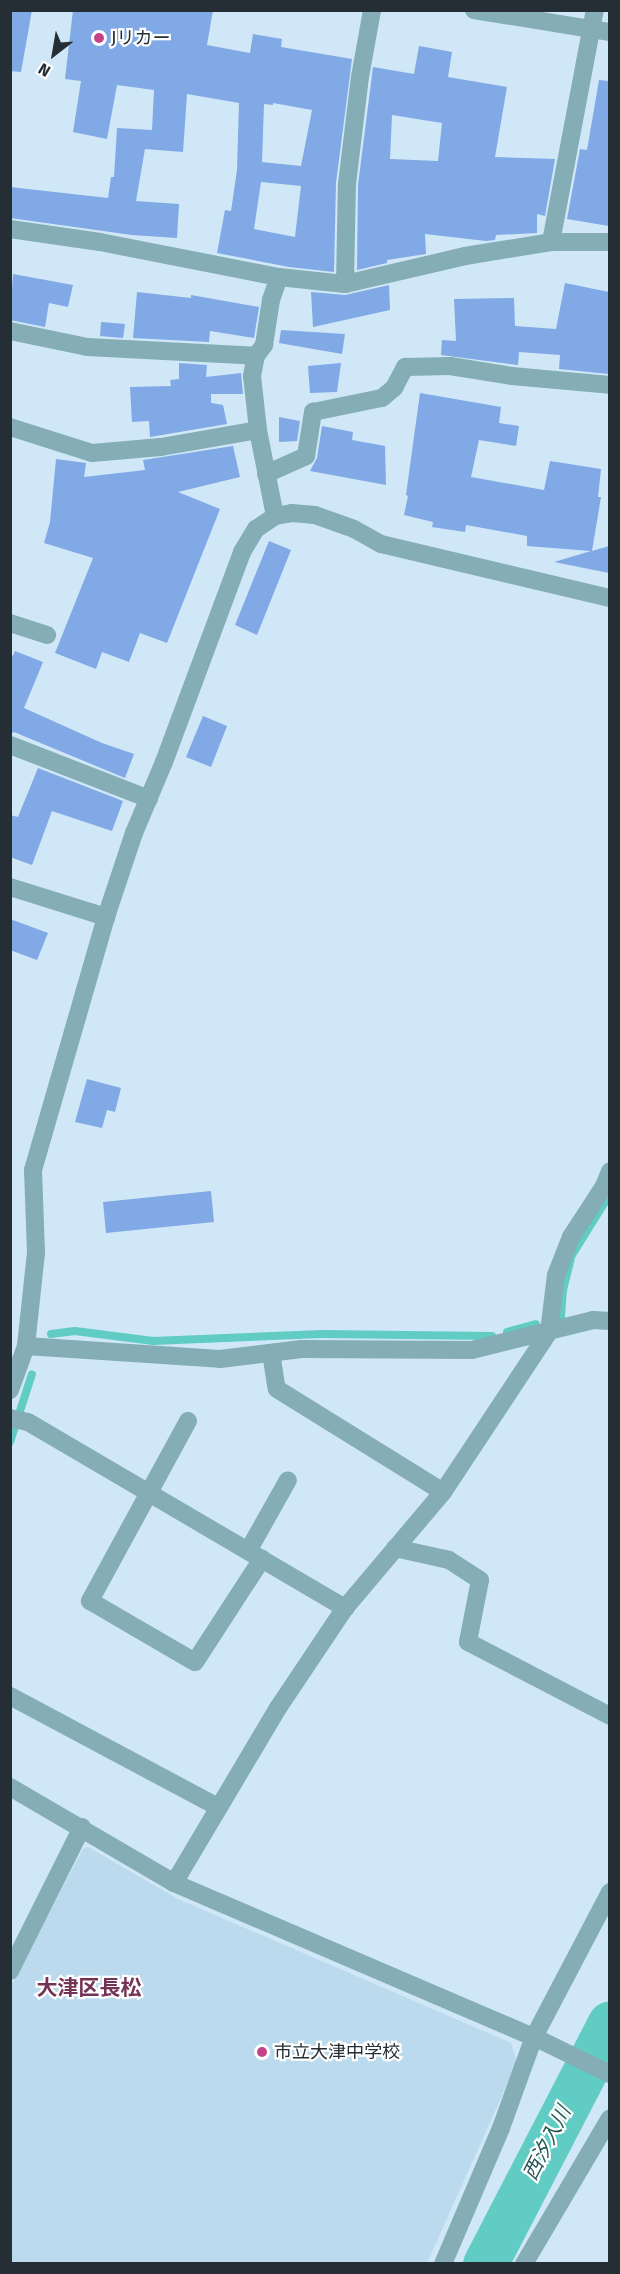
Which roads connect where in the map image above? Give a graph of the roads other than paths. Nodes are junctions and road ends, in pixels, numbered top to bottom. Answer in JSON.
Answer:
{"nodes":[{"id":1,"x":372,"y":10,"type":"edge"},
{"id":2,"x":474,"y":10,"type":"edge"},
{"id":3,"x":595,"y":10,"type":"edge"},
{"id":4,"x":601,"y":31,"type":"edge"},
{"id":5,"x":10,"y":229,"type":"edge"},
{"id":6,"x":551,"y":242,"type":"junction"},
{"id":7,"x":609,"y":242,"type":"edge"},
{"id":8,"x":279,"y":277,"type":"junction"},
{"id":9,"x":345,"y":284,"type":"junction"},
{"id":10,"x":10,"y":331,"type":"edge"},
{"id":11,"x":256,"y":356,"type":"junction"},
{"id":12,"x":609,"y":385,"type":"edge"},
{"id":13,"x":10,"y":427,"type":"edge"},
{"id":14,"x":258,"y":430,"type":"junction"},
{"id":15,"x":266,"y":474,"type":"junction"},
{"id":16,"x":275,"y":516,"type":"junction"},
{"id":17,"x":609,"y":598,"type":"edge"},
{"id":18,"x":10,"y":623,"type":"edge"},
{"id":19,"x":47,"y":635,"type":"dead end"},
{"id":20,"x":10,"y":745,"type":"edge"},
{"id":21,"x":149,"y":799,"type":"junction"},
{"id":22,"x":10,"y":887,"type":"edge"},
{"id":23,"x":106,"y":917,"type":"junction"},
{"id":24,"x":609,"y":1171,"type":"edge"},
{"id":25,"x":609,"y":1321,"type":"edge"},
{"id":26,"x":549,"y":1332,"type":"junction"},
{"id":27,"x":26,"y":1346,"type":"junction"},
{"id":28,"x":271,"y":1353,"type":"junction"},
{"id":29,"x":10,"y":1390,"type":"edge"},
{"id":30,"x":19,"y":1420,"type":"edge"},
{"id":31,"x":188,"y":1421,"type":"dead end"},
{"id":32,"x":288,"y":1480,"type":"dead end"},
{"id":33,"x":148,"y":1492,"type":"junction"},
{"id":34,"x":443,"y":1492,"type":"junction"},
{"id":35,"x":395,"y":1548,"type":"junction"},
{"id":36,"x":255,"y":1555,"type":"junction"},
{"id":37,"x":345,"y":1608,"type":"junction"},
{"id":38,"x":10,"y":1696,"type":"edge"},
{"id":39,"x":609,"y":1716,"type":"edge"},
{"id":40,"x":10,"y":1787,"type":"edge"},
{"id":41,"x":218,"y":1807,"type":"junction"},
{"id":42,"x":82,"y":1827,"type":"junction"},
{"id":43,"x":174,"y":1883,"type":"junction"},
{"id":44,"x":609,"y":1892,"type":"edge"},
{"id":45,"x":10,"y":1971,"type":"edge"},
{"id":46,"x":534,"y":2037,"type":"junction"},
{"id":47,"x":609,"y":2074,"type":"edge"},
{"id":48,"x":609,"y":2118,"type":"edge"},
{"id":49,"x":443,"y":2264,"type":"edge"},
{"id":50,"x":524,"y":2264,"type":"edge"}],
"edges":[{"from":1,"to":9,"type":"street"},
{"from":2,"to":4,"type":"street"},
{"from":3,"to":4,"type":"street"},
{"from":4,"to":6,"type":"street"},
{"from":5,"to":8,"type":"street"},
{"from":6,"to":7,"type":"street"},
{"from":6,"to":9,"type":"street"},
{"from":8,"to":9,"type":"street"},
{"from":8,"to":11,"type":"street"},
{"from":10,"to":11,"type":"street"},
{"from":11,"to":14,"type":"street"},
{"from":12,"to":15,"type":"street"},
{"from":13,"to":14,"type":"street"},
{"from":14,"to":15,"type":"street"},
{"from":15,"to":16,"type":"street"},
{"from":16,"to":17,"type":"street"},
{"from":16,"to":21,"type":"street"},
{"from":18,"to":19,"type":"street"},
{"from":20,"to":21,"type":"street"},
{"from":21,"to":23,"type":"street"},
{"from":22,"to":23,"type":"street"},
{"from":23,"to":27,"type":"street"},
{"from":24,"to":26,"type":"street"},
{"from":25,"to":26,"type":"street"},
{"from":26,"to":28,"type":"street"},
{"from":26,"to":34,"type":"street"},
{"from":27,"to":28,"type":"street"},
{"from":27,"to":29,"type":"street"},
{"from":28,"to":34,"type":"street"},
{"from":30,"to":33,"type":"street"},
{"from":31,"to":33,"type":"street"},
{"from":32,"to":36,"type":"street"},
{"from":33,"to":36,"type":"street"},
{"from":33,"to":36,"type":"street"},
{"from":34,"to":35,"type":"street"},
{"from":35,"to":37,"type":"street"},
{"from":35,"to":39,"type":"street"},
{"from":36,"to":37,"type":"street"},
{"from":37,"to":41,"type":"street"},
{"from":38,"to":41,"type":"street"},
{"from":40,"to":42,"type":"street"},
{"from":41,"to":43,"type":"street"},
{"from":42,"to":43,"type":"street"},
{"from":42,"to":45,"type":"street"},
{"from":43,"to":46,"type":"street"},
{"from":44,"to":46,"type":"street"},
{"from":46,"to":47,"type":"street"},
{"from":46,"to":49,"type":"street"},
{"from":48,"to":50,"type":"street"}]}
